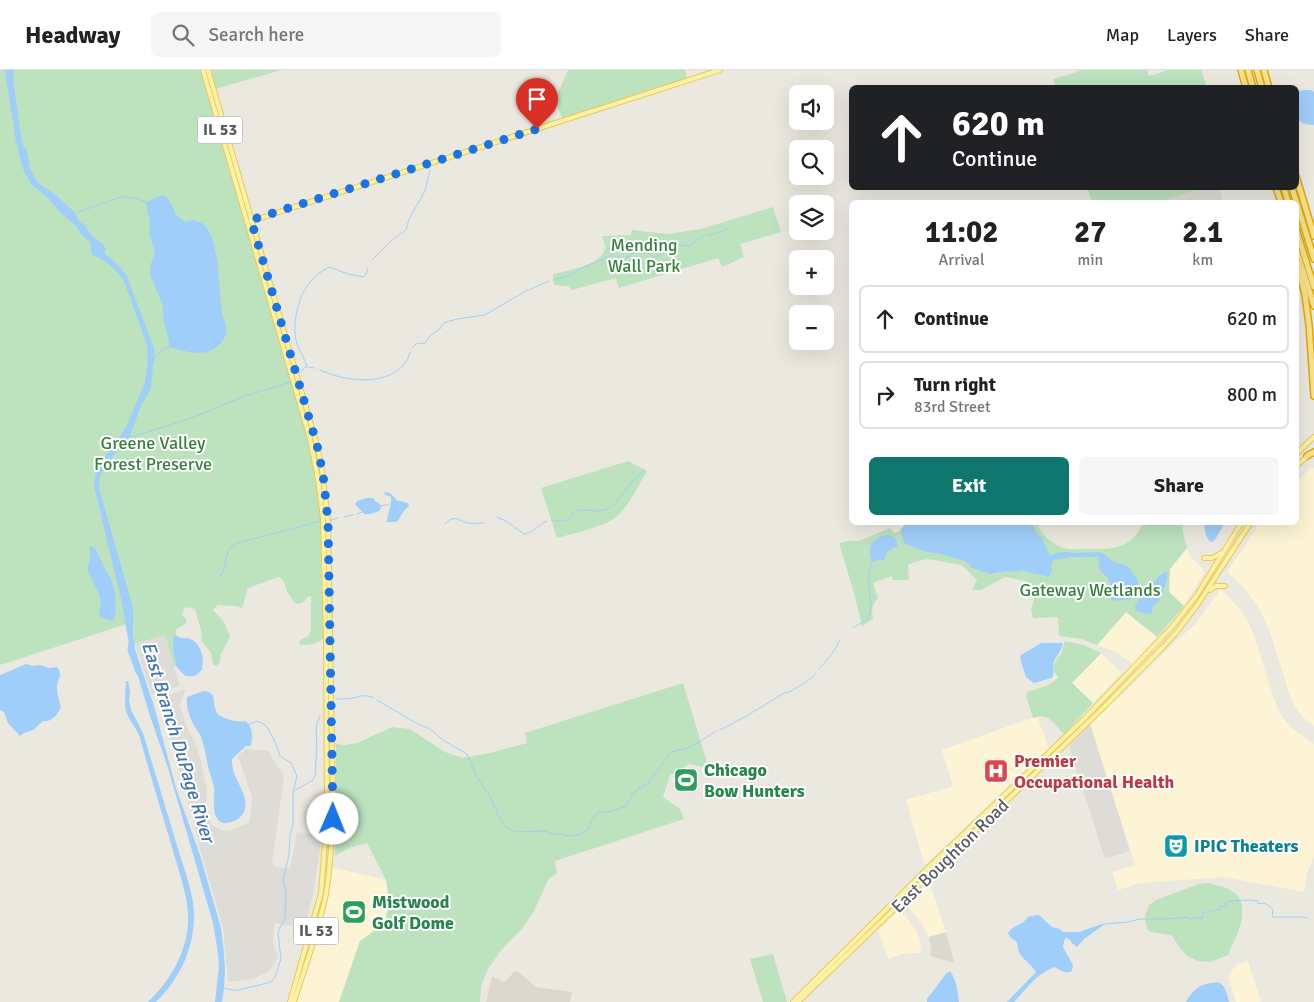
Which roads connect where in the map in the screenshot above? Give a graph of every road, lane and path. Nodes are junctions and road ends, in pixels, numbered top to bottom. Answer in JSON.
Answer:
{"nodes":[{"id":1,"x":203,"y":70,"type":"edge"},
{"id":2,"x":208,"y":70,"type":"edge"},
{"id":3,"x":720,"y":70,"type":"edge"},
{"id":4,"x":1241,"y":70,"type":"edge"},
{"id":5,"x":1248,"y":70,"type":"edge"},
{"id":6,"x":1257,"y":70,"type":"edge"},
{"id":7,"x":1264,"y":70,"type":"edge"},
{"id":8,"x":1245,"y":85,"type":"edge"},
{"id":9,"x":1252,"y":85,"type":"edge"},
{"id":10,"x":1261,"y":85,"type":"edge"},
{"id":11,"x":1268,"y":85,"type":"edge"},
{"id":12,"x":1299,"y":186,"type":"edge"},
{"id":13,"x":1299,"y":211,"type":"edge"},
{"id":14,"x":249,"y":221,"type":"junction"},
{"id":15,"x":1314,"y":236,"type":"edge"},
{"id":16,"x":1299,"y":239,"type":"edge"},
{"id":17,"x":1299,"y":258,"type":"edge"},
{"id":18,"x":1314,"y":260,"type":"edge"},
{"id":19,"x":1299,"y":271,"type":"edge"},
{"id":20,"x":1314,"y":287,"type":"edge"},
{"id":21,"x":1314,"y":306,"type":"edge"},
{"id":22,"x":1314,"y":396,"type":"edge"},
{"id":23,"x":1314,"y":437,"type":"edge"},
{"id":24,"x":1299,"y":451,"type":"edge"},
{"id":25,"x":1314,"y":451,"type":"edge"},
{"id":26,"x":1307,"y":456,"type":"joint"},
{"id":27,"x":1299,"y":463,"type":"edge"},
{"id":28,"x":1240,"y":525,"type":"edge"},
{"id":29,"x":1249,"y":525,"type":"edge"},
{"id":30,"x":1224,"y":552,"type":"junction"},
{"id":31,"x":1204,"y":558,"type":"dead end"},
{"id":32,"x":1225,"y":586,"type":"dead end"},
{"id":33,"x":1206,"y":593,"type":"junction"},
{"id":34,"x":290,"y":1002,"type":"edge"},
{"id":35,"x":294,"y":1002,"type":"edge"},
{"id":36,"x":793,"y":1002,"type":"edge"},
{"id":37,"x":798,"y":1002,"type":"edge"}],
"edges":[{"from":1,"to":14,"type":"main road","number":"IL 53"},
{"from":2,"to":14,"type":"main road","number":"IL 53"},
{"from":3,"to":14,"type":"main road"},
{"from":4,"to":8,"type":"highway"},
{"from":5,"to":9,"type":"highway"},
{"from":6,"to":10,"type":"highway"},
{"from":7,"to":11,"type":"highway"},
{"from":12,"to":15,"type":"highway"},
{"from":13,"to":18,"type":"highway"},
{"from":14,"to":34,"type":"main road","number":"IL 53"},
{"from":14,"to":35,"type":"main road","number":"IL 53"},
{"from":16,"to":20,"type":"highway"},
{"from":17,"to":21,"type":"highway"},
{"from":19,"to":22,"type":"highway"},
{"from":23,"to":24,"type":"main road"},
{"from":25,"to":26,"type":"highway"},
{"from":26,"to":27,"type":"main road"},
{"from":28,"to":30,"type":"main road","name":"East Boughton Road"},
{"from":29,"to":33,"type":"main road","name":"East Boughton Road"},
{"from":30,"to":31,"type":"main road"},
{"from":30,"to":36,"type":"main road","name":"East Boughton Road"},
{"from":32,"to":33,"type":"main road"},
{"from":33,"to":37,"type":"main road","name":"East Boughton Road"}]}
